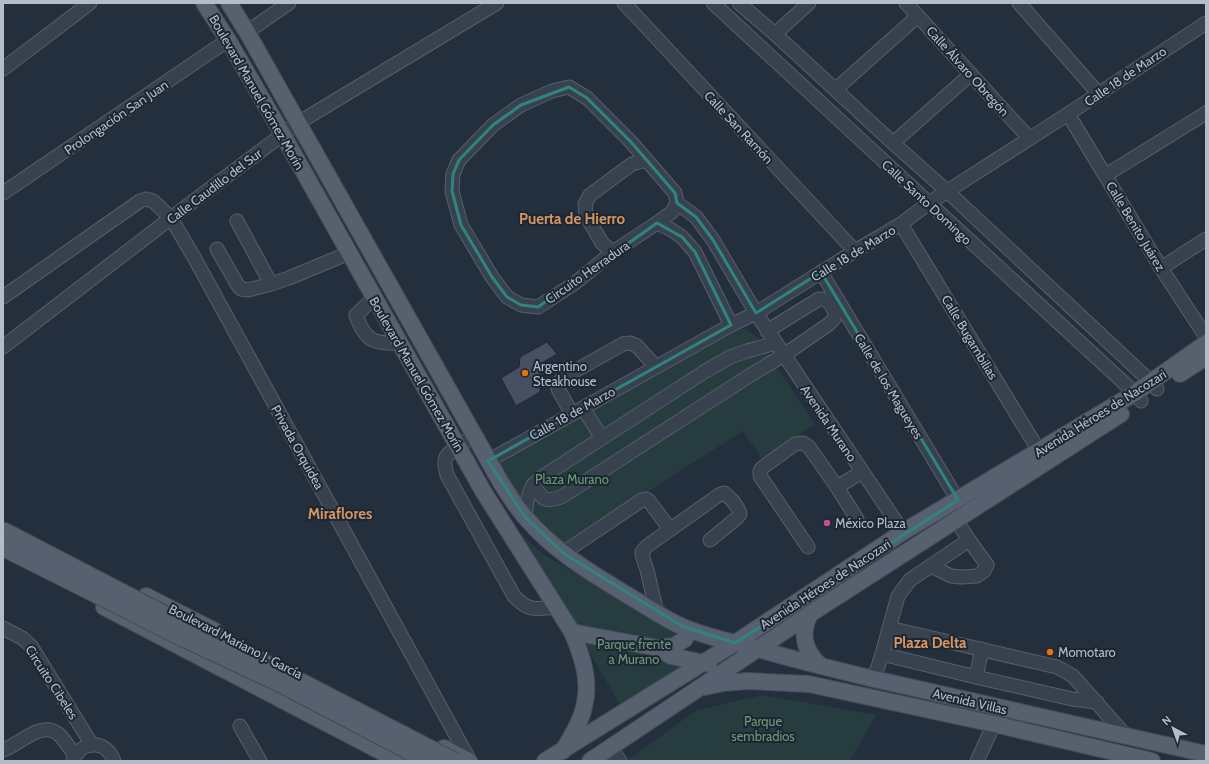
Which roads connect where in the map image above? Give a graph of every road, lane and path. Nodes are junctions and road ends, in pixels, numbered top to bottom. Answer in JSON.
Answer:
{"nodes":[{"id":1,"x":90,"y":3,"type":"edge"},
{"id":2,"x":204,"y":3,"type":"edge"},
{"id":3,"x":229,"y":3,"type":"edge"},
{"id":4,"x":289,"y":3,"type":"edge"},
{"id":5,"x":496,"y":3,"type":"edge"},
{"id":6,"x":624,"y":3,"type":"edge"},
{"id":7,"x":713,"y":3,"type":"edge"},
{"id":8,"x":739,"y":3,"type":"edge"},
{"id":9,"x":809,"y":3,"type":"edge"},
{"id":10,"x":906,"y":3,"type":"edge"},
{"id":11,"x":1019,"y":3,"type":"edge"},
{"id":12,"x":918,"y":16,"type":"junction"},
{"id":13,"x":1206,"y":23,"type":"edge"},
{"id":14,"x":247,"y":32,"type":"junction"},
{"id":15,"x":775,"y":34,"type":"junction"},
{"id":16,"x":228,"y":40,"type":"junction"},
{"id":17,"x":3,"y":69,"type":"edge"},
{"id":18,"x":971,"y":74,"type":"junction"},
{"id":19,"x":836,"y":89,"type":"junction"},
{"id":20,"x":1098,"y":93,"type":"junction"},
{"id":21,"x":1206,"y":113,"type":"edge"},
{"id":22,"x":1068,"y":114,"type":"junction"},
{"id":23,"x":298,"y":123,"type":"junction"},
{"id":24,"x":283,"y":135,"type":"junction"},
{"id":25,"x":1029,"y":138,"type":"junction"},
{"id":26,"x":893,"y":143,"type":"junction"},
{"id":27,"x":646,"y":160,"type":"junction"},
{"id":28,"x":1106,"y":176,"type":"junction"},
{"id":29,"x":948,"y":192,"type":"junction"},
{"id":30,"x":3,"y":193,"type":"edge"},
{"id":31,"x":677,"y":203,"type":"junction"},
{"id":32,"x":929,"y":203,"type":"junction"},
{"id":33,"x":171,"y":218,"type":"junction"},
{"id":34,"x":237,"y":221,"type":"dead end"},
{"id":35,"x":657,"y":223,"type":"junction"},
{"id":36,"x":901,"y":224,"type":"junction"},
{"id":37,"x":1206,"y":239,"type":"edge"},
{"id":38,"x":217,"y":249,"type":"dead end"},
{"id":39,"x":855,"y":251,"type":"junction"},
{"id":40,"x":614,"y":252,"type":"junction"},
{"id":41,"x":348,"y":253,"type":"junction"},
{"id":42,"x":1161,"y":268,"type":"junction"},
{"id":43,"x":820,"y":272,"type":"junction"},
{"id":44,"x":271,"y":284,"type":"junction"},
{"id":45,"x":3,"y":297,"type":"edge"},
{"id":46,"x":374,"y":298,"type":"junction"},
{"id":47,"x":1061,"y":298,"type":"junction"},
{"id":48,"x":1047,"y":312,"type":"junction"},
{"id":49,"x":756,"y":313,"type":"junction"},
{"id":50,"x":731,"y":325,"type":"junction"},
{"id":51,"x":768,"y":331,"type":"junction"},
{"id":52,"x":1206,"y":337,"type":"edge"},
{"id":53,"x":776,"y":343,"type":"junction"},
{"id":54,"x":1206,"y":343,"type":"edge"},
{"id":55,"x":400,"y":344,"type":"junction"},
{"id":56,"x":3,"y":347,"type":"edge"},
{"id":57,"x":748,"y":351,"type":"junction"},
{"id":58,"x":784,"y":355,"type":"junction"},
{"id":59,"x":1206,"y":357,"type":"edge"},
{"id":60,"x":656,"y":367,"type":"junction"},
{"id":61,"x":752,"y":374,"type":"junction"},
{"id":62,"x":1154,"y":386,"type":"junction"},
{"id":63,"x":1138,"y":397,"type":"junction"},
{"id":64,"x":577,"y":411,"type":"junction"},
{"id":65,"x":474,"y":436,"type":"junction"},
{"id":66,"x":602,"y":438,"type":"junction"},
{"id":67,"x":458,"y":446,"type":"junction"},
{"id":68,"x":1039,"y":451,"type":"junction"},
{"id":69,"x":488,"y":460,"type":"junction"},
{"id":70,"x":862,"y":472,"type":"junction"},
{"id":71,"x":532,"y":485,"type":"junction"},
{"id":72,"x":837,"y":487,"type":"junction"},
{"id":73,"x":958,"y":500,"type":"junction"},
{"id":74,"x":525,"y":518,"type":"junction"},
{"id":75,"x":858,"y":519,"type":"dead end"},
{"id":76,"x":956,"y":520,"type":"junction"},
{"id":77,"x":3,"y":522,"type":"edge"},
{"id":78,"x":670,"y":529,"type":"junction"},
{"id":79,"x":3,"y":530,"type":"edge"},
{"id":80,"x":903,"y":532,"type":"junction"},
{"id":81,"x":710,"y":540,"type":"dead end"},
{"id":82,"x":969,"y":540,"type":"junction"},
{"id":83,"x":808,"y":546,"type":"dead end"},
{"id":84,"x":3,"y":548,"type":"edge"},
{"id":85,"x":562,"y":553,"type":"junction"},
{"id":86,"x":3,"y":555,"type":"edge"},
{"id":87,"x":931,"y":566,"type":"junction"},
{"id":88,"x":556,"y":607,"type":"junction"},
{"id":89,"x":658,"y":613,"type":"junction"},
{"id":90,"x":810,"y":614,"type":"junction"},
{"id":91,"x":3,"y":628,"type":"edge"},
{"id":92,"x":889,"y":628,"type":"junction"},
{"id":93,"x":572,"y":632,"type":"junction"},
{"id":94,"x":683,"y":633,"type":"junction"},
{"id":95,"x":735,"y":643,"type":"junction"},
{"id":96,"x":658,"y":648,"type":"junction"},
{"id":97,"x":757,"y":649,"type":"junction"},
{"id":98,"x":982,"y":649,"type":"junction"},
{"id":99,"x":882,"y":654,"type":"junction"},
{"id":100,"x":686,"y":659,"type":"junction"},
{"id":101,"x":703,"y":663,"type":"junction"},
{"id":102,"x":820,"y":666,"type":"junction"},
{"id":103,"x":729,"y":668,"type":"junction"},
{"id":104,"x":684,"y":675,"type":"junction"},
{"id":105,"x":976,"y":677,"type":"junction"},
{"id":106,"x":874,"y":679,"type":"junction"},
{"id":107,"x":809,"y":684,"type":"junction"},
{"id":108,"x":697,"y":689,"type":"junction"},
{"id":109,"x":347,"y":698,"type":"junction"},
{"id":110,"x":680,"y":700,"type":"junction"},
{"id":111,"x":1097,"y":702,"type":"junction"},
{"id":112,"x":994,"y":724,"type":"junction"},
{"id":113,"x":240,"y":726,"type":"dead end"},
{"id":114,"x":334,"y":727,"type":"junction"},
{"id":115,"x":1131,"y":737,"type":"junction"},
{"id":116,"x":92,"y":745,"type":"junction"},
{"id":117,"x":610,"y":747,"type":"junction"},
{"id":118,"x":3,"y":750,"type":"edge"},
{"id":119,"x":563,"y":751,"type":"junction"},
{"id":120,"x":1206,"y":754,"type":"edge"},
{"id":121,"x":1131,"y":756,"type":"junction"},
{"id":122,"x":74,"y":758,"type":"edge"},
{"id":123,"x":592,"y":760,"type":"edge"},
{"id":124,"x":114,"y":761,"type":"edge"},
{"id":125,"x":260,"y":761,"type":"edge"},
{"id":126,"x":399,"y":761,"type":"edge"},
{"id":127,"x":427,"y":761,"type":"edge"},
{"id":128,"x":455,"y":761,"type":"edge"},
{"id":129,"x":470,"y":761,"type":"edge"},
{"id":130,"x":545,"y":761,"type":"edge"},
{"id":131,"x":620,"y":761,"type":"edge"},
{"id":132,"x":977,"y":761,"type":"edge"},
{"id":133,"x":1152,"y":761,"type":"edge"}],
"edges":[{"from":1,"to":17,"type":"street"},
{"from":2,"to":16,"type":"main road","name":"Boulevard Manuel Gómez Morín"},
{"from":3,"to":14,"type":"main road","name":"Boulevard Manuel Gómez Morín"},
{"from":4,"to":14,"type":"street"},
{"from":5,"to":23,"type":"street","name":"Calle Caudillo del Sur"},
{"from":6,"to":39,"type":"street","name":"Calle San Ramón"},
{"from":7,"to":32,"type":"street","name":"Calle Santo Domingo"},
{"from":8,"to":15,"type":"street","name":"Calle Santo Domingo"},
{"from":9,"to":15,"type":"street"},
{"from":10,"to":12,"type":"street","name":"Calle Álvaro Obregón"},
{"from":11,"to":20,"type":"street"},
{"from":12,"to":18,"type":"street","name":"Calle Álvaro Obregón"},
{"from":12,"to":19,"type":"street"},
{"from":13,"to":20,"type":"street","name":"Calle 18 de Marzo"},
{"from":14,"to":23,"type":"main road","name":"Boulevard Manuel Gómez Morín"},
{"from":15,"to":19,"type":"street","name":"Calle Santo Domingo"},
{"from":16,"to":24,"type":"main road","name":"Boulevard Manuel Gómez Morín"},
{"from":16,"to":30,"type":"street","name":"Prolongación San Juan"},
{"from":18,"to":25,"type":"street","name":"Calle Álvaro Obregón"},
{"from":18,"to":26,"type":"street"},
{"from":19,"to":26,"type":"street","name":"Calle Santo Domingo"},
{"from":20,"to":22,"type":"street","name":"Calle 18 de Marzo"},
{"from":21,"to":28,"type":"street"},
{"from":22,"to":25,"type":"street","name":"Calle 18 de Marzo"},
{"from":22,"to":28,"type":"street","name":"Calle Benito Juárez"},
{"from":23,"to":24,"type":"street","name":"Calle Caudillo del Sur"},
{"from":23,"to":65,"type":"main road","name":"Boulevard Manuel Gómez Morín"},
{"from":24,"to":33,"type":"street","name":"Calle Caudillo del Sur"},
{"from":24,"to":41,"type":"main road","name":"Boulevard Manuel Gómez Morín"},
{"from":25,"to":29,"type":"street","name":"Calle 18 de Marzo"},
{"from":26,"to":29,"type":"street","name":"Calle Santo Domingo"},
{"from":27,"to":31,"type":"street","name":"Circuito Herradura"},
{"from":27,"to":40,"type":"street"},
{"from":27,"to":40,"type":"street","name":"Circuito Herradura"},
{"from":28,"to":42,"type":"street","name":"Calle Benito Juárez"},
{"from":29,"to":32,"type":"street","name":"Calle 18 de Marzo"},
{"from":29,"to":47,"type":"street","name":"Calle Santo Domingo"},
{"from":31,"to":35,"type":"street","name":"Circuito Herradura"},
{"from":31,"to":49,"type":"street","name":"Circuito Herradura"},
{"from":32,"to":36,"type":"street","name":"Calle 18 de Marzo"},
{"from":32,"to":48,"type":"street","name":"Calle Santo Domingo"},
{"from":33,"to":45,"type":"street","name":"Privada Orquídea"},
{"from":33,"to":56,"type":"street","name":"Calle Caudillo del Sur"},
{"from":33,"to":129,"type":"street","name":"Privada Orquídea"},
{"from":34,"to":44,"type":"street"},
{"from":35,"to":40,"type":"street","name":"Circuito Herradura"},
{"from":35,"to":50,"type":"street"},
{"from":36,"to":39,"type":"street","name":"Calle 18 de Marzo"},
{"from":36,"to":68,"type":"street","name":"Calle Bugambilias"},
{"from":37,"to":42,"type":"street"},
{"from":38,"to":44,"type":"street"},
{"from":39,"to":43,"type":"street","name":"Calle 18 de Marzo"},
{"from":41,"to":44,"type":"street"},
{"from":41,"to":46,"type":"main road","name":"Boulevard Manuel Gómez Morín"},
{"from":42,"to":52,"type":"street","name":"Calle Benito Juárez"},
{"from":43,"to":49,"type":"street","name":"Calle 18 de Marzo"},
{"from":43,"to":73,"type":"street","name":"Calle de los Magueyes"},
{"from":46,"to":55,"type":"main road","name":"Boulevard Manuel Gómez Morín"},
{"from":46,"to":55,"type":"street"},
{"from":47,"to":48,"type":"street"},
{"from":47,"to":62,"type":"street","name":"Calle Santo Domingo"},
{"from":48,"to":63,"type":"street","name":"Calle Santo Domingo"},
{"from":49,"to":50,"type":"street","name":"Calle 18 de Marzo"},
{"from":49,"to":51,"type":"street","name":"Avenida Murano"},
{"from":50,"to":60,"type":"street","name":"Calle 18 de Marzo"},
{"from":51,"to":53,"type":"street","name":"Avenida Murano"},
{"from":51,"to":58,"type":"street"},
{"from":53,"to":57,"type":"street"},
{"from":53,"to":58,"type":"street","name":"Avenida Murano"},
{"from":54,"to":62,"type":"main road","name":"Avenida Héroes de Nacozari"},
{"from":55,"to":67,"type":"main road","name":"Boulevard Manuel Gómez Morín"},
{"from":57,"to":61,"type":"street"},
{"from":57,"to":66,"type":"street"},
{"from":58,"to":61,"type":"street"},
{"from":58,"to":70,"type":"street","name":"Avenida Murano"},
{"from":59,"to":62,"type":"main road","name":"Avenida Héroes de Nacozari"},
{"from":60,"to":64,"type":"street","name":"Calle 18 de Marzo"},
{"from":60,"to":64,"type":"street"},
{"from":61,"to":71,"type":"street"},
{"from":62,"to":63,"type":"main road","name":"Avenida Héroes de Nacozari"},
{"from":63,"to":68,"type":"main road","name":"Avenida Héroes de Nacozari"},
{"from":63,"to":76,"type":"main road","name":"Avenida Héroes de Nacozari"},
{"from":64,"to":66,"type":"street"},
{"from":64,"to":69,"type":"street","name":"Calle 18 de Marzo"},
{"from":65,"to":67,"type":"street"},
{"from":65,"to":69,"type":"main road","name":"Boulevard Manuel Gómez Morín"},
{"from":66,"to":71,"type":"street"},
{"from":67,"to":88,"type":"main road","name":"Boulevard Manuel Gómez Morín"},
{"from":67,"to":88,"type":"street"},
{"from":68,"to":73,"type":"main road","name":"Avenida Héroes de Nacozari"},
{"from":69,"to":74,"type":"main road","name":"Boulevard Manuel Gómez Morín"},
{"from":70,"to":72,"type":"street"},
{"from":70,"to":80,"type":"street","name":"Avenida Murano"},
{"from":71,"to":74,"type":"street"},
{"from":72,"to":75,"type":"street"},
{"from":72,"to":83,"type":"street"},
{"from":73,"to":80,"type":"main road","name":"Avenida Héroes de Nacozari"},
{"from":74,"to":85,"type":"main road","name":"Boulevard Manuel Gómez Morín"},
{"from":76,"to":82,"type":"street"},
{"from":76,"to":90,"type":"main road","name":"Avenida Héroes de Nacozari"},
{"from":77,"to":109,"type":"main road","name":"Boulevard Mariano J. García"},
{"from":78,"to":81,"type":"street"},
{"from":78,"to":85,"type":"street"},
{"from":78,"to":89,"type":"street"},
{"from":79,"to":128,"type":"main road","bridge":true},
{"from":80,"to":95,"type":"main road","name":"Avenida Héroes de Nacozari"},
{"from":82,"to":87,"type":"street"},
{"from":82,"to":87,"type":"street"},
{"from":84,"to":127,"type":"main road","bridge":true},
{"from":85,"to":89,"type":"main road","name":"Boulevard Manuel Gómez Morín"},
{"from":86,"to":114,"type":"main road"},
{"from":87,"to":92,"type":"street"},
{"from":88,"to":93,"type":"main road","name":"Boulevard Manuel Gómez Morín"},
{"from":89,"to":94,"type":"main road","name":"Boulevard Manuel Gómez Morín"},
{"from":90,"to":97,"type":"main road","name":"Avenida Héroes de Nacozari"},
{"from":90,"to":102,"type":"main road"},
{"from":91,"to":116,"type":"street","name":"Circuito Cibeles"},
{"from":92,"to":98,"type":"street"},
{"from":92,"to":99,"type":"street"},
{"from":93,"to":96,"type":"main road"},
{"from":93,"to":119,"type":"main road","name":"Boulevard Manuel Gómez Morín"},
{"from":94,"to":95,"type":"main road","name":"Boulevard Manuel Gómez Morín"},
{"from":94,"to":96,"type":"main road"},
{"from":94,"to":100,"type":"main road"},
{"from":95,"to":97,"type":"main road","name":"Avenida Villas"},
{"from":95,"to":101,"type":"main road","name":"Avenida Héroes de Nacozari"},
{"from":96,"to":100,"type":"main road"},
{"from":97,"to":102,"type":"main road","name":"Avenida Villas"},
{"from":97,"to":103,"type":"main road","name":"Avenida Héroes de Nacozari"},
{"from":98,"to":105,"type":"street"},
{"from":98,"to":111,"type":"street"},
{"from":99,"to":105,"type":"street"},
{"from":99,"to":106,"type":"street"},
{"from":100,"to":101,"type":"main road"},
{"from":100,"to":104,"type":"main road"},
{"from":101,"to":103,"type":"main road"},
{"from":101,"to":104,"type":"main road","name":"Avenida Héroes de Nacozari"},
{"from":102,"to":106,"type":"main road","name":"Avenida Villas"},
{"from":103,"to":107,"type":"main road"},
{"from":103,"to":108,"type":"main road","name":"Avenida Héroes de Nacozari"},
{"from":104,"to":110,"type":"main road"},
{"from":104,"to":119,"type":"main road","name":"Avenida Héroes de Nacozari"},
{"from":105,"to":111,"type":"street"},
{"from":106,"to":115,"type":"main road","name":"Avenida Villas"},
{"from":107,"to":108,"type":"main road","name":"Avenida Villas"},
{"from":107,"to":112,"type":"main road","name":"Avenida Villas"},
{"from":108,"to":110,"type":"main road","name":"Avenida Héroes de Nacozari"},
{"from":109,"to":114,"type":"main road"},
{"from":109,"to":129,"type":"main road","name":"Boulevard Mariano J. García"},
{"from":110,"to":117,"type":"main road","name":"Avenida Héroes de Nacozari"},
{"from":111,"to":115,"type":"street"},
{"from":112,"to":121,"type":"main road","name":"Avenida Villas"},
{"from":112,"to":132,"type":"street"},
{"from":113,"to":125,"type":"street"},
{"from":114,"to":126,"type":"main road"},
{"from":115,"to":120,"type":"main road","name":"Avenida Villas"},
{"from":115,"to":121,"type":"main road"},
{"from":116,"to":122,"type":"street"},
{"from":116,"to":124,"type":"street"},
{"from":117,"to":123,"type":"main road","name":"Avenida Héroes de Nacozari"},
{"from":117,"to":131,"type":"street"},
{"from":118,"to":122,"type":"street","name":"Circuito Cibeles"},
{"from":119,"to":130,"type":"main road","name":"Avenida Héroes de Nacozari"},
{"from":121,"to":133,"type":"main road","name":"Avenida Villas"}]}
